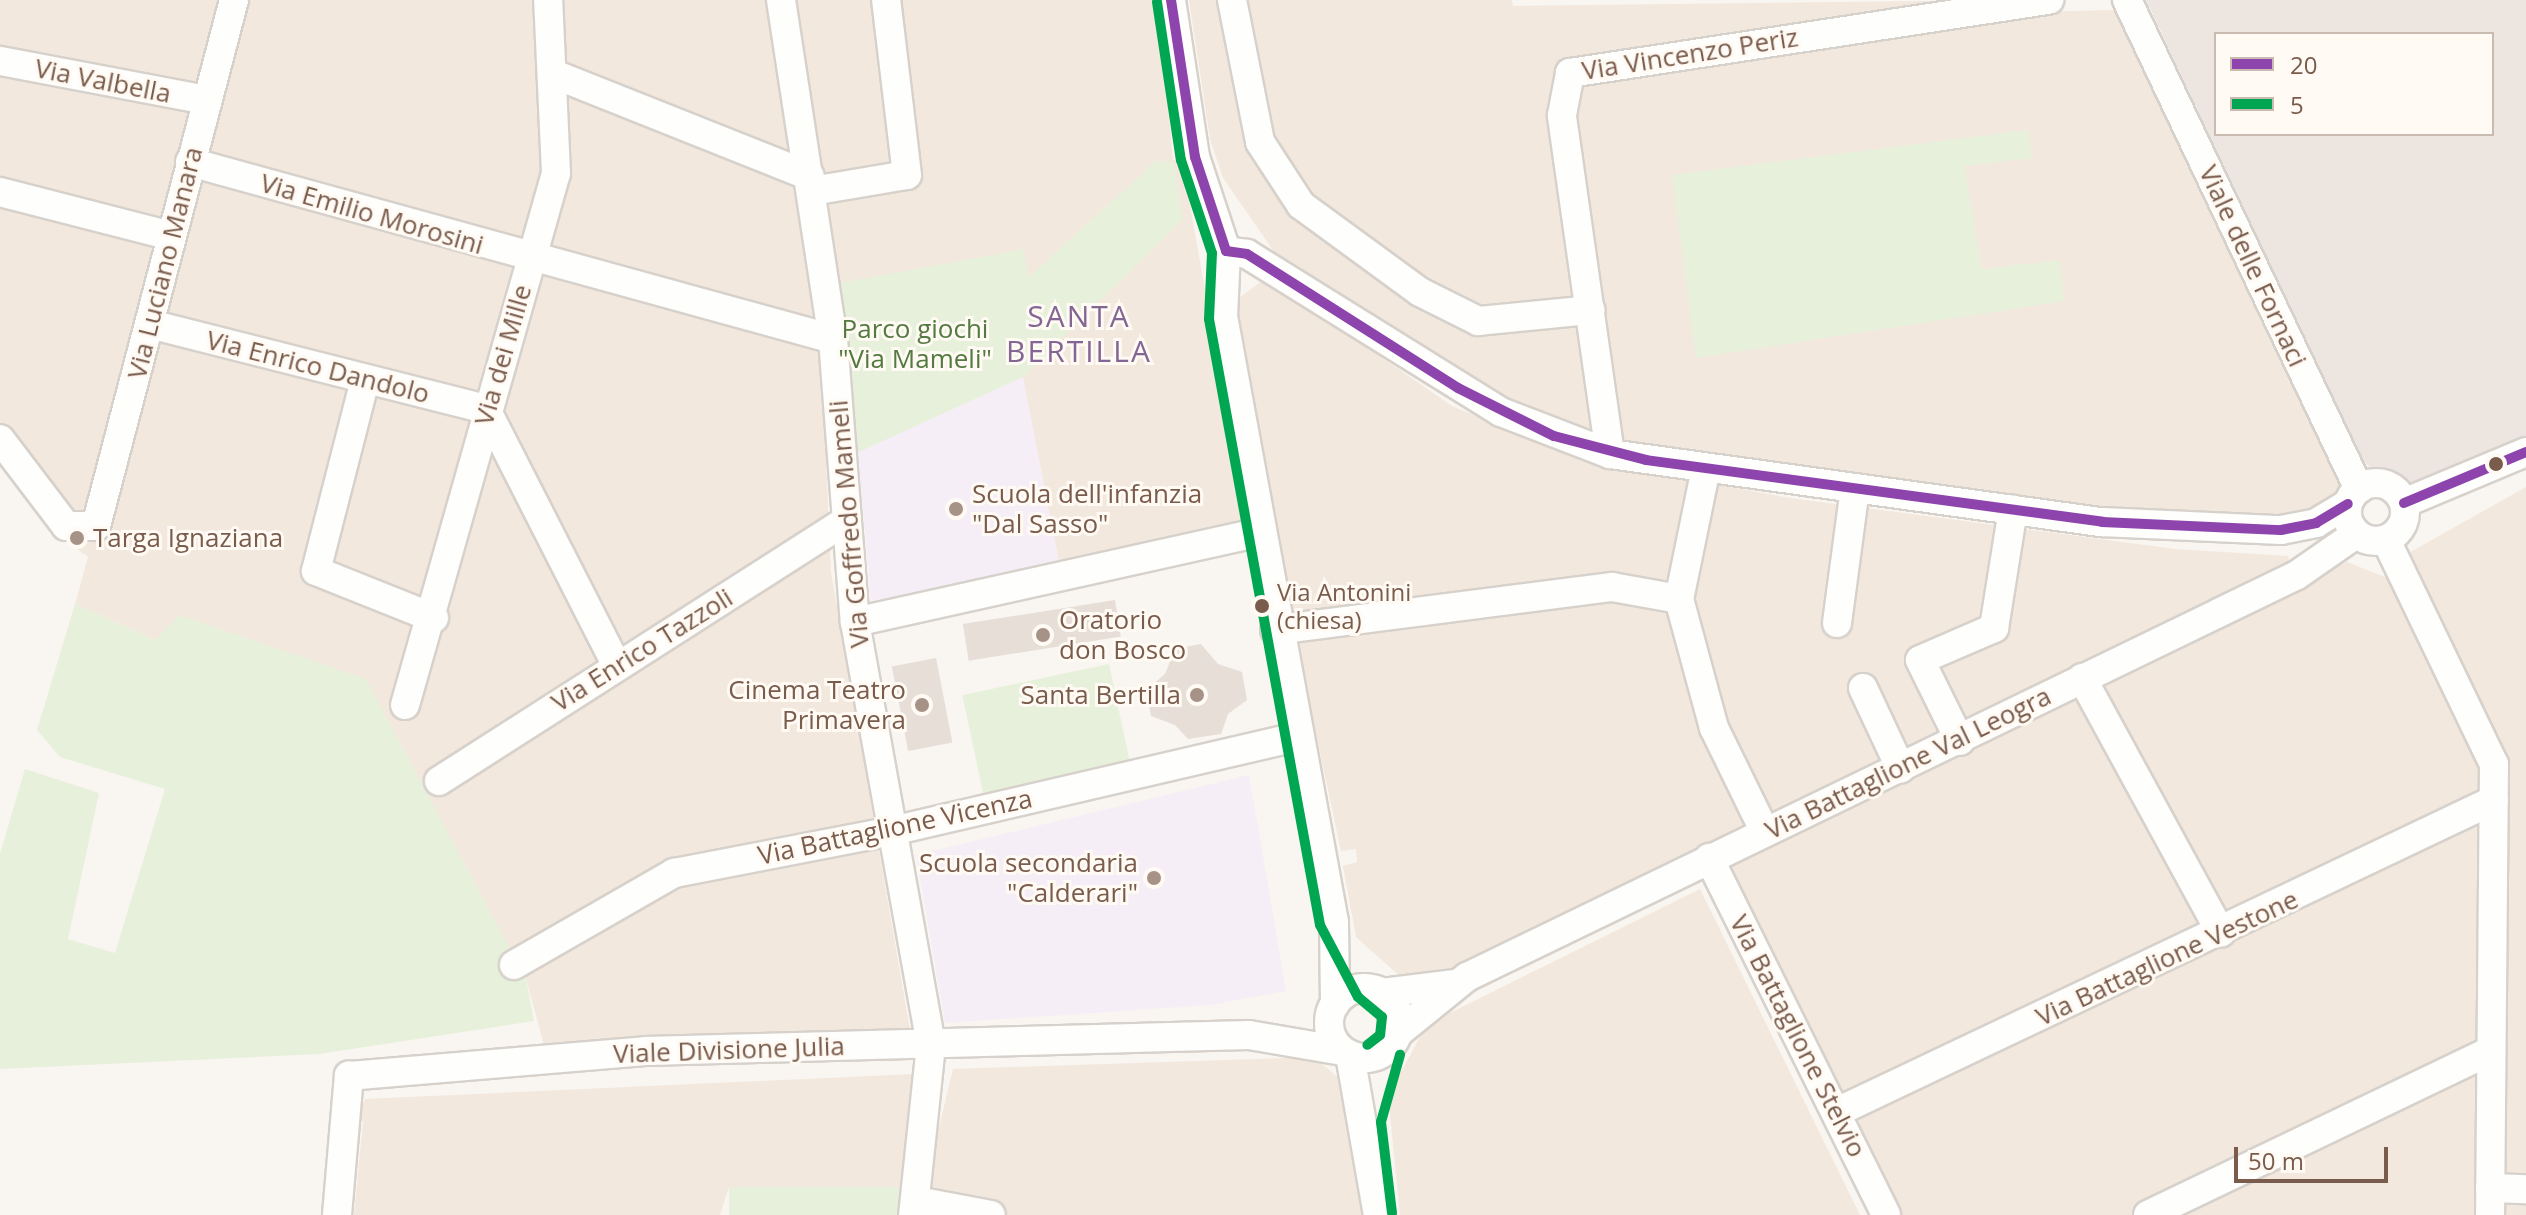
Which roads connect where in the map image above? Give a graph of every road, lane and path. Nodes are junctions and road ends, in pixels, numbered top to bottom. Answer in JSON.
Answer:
{"nodes":[{"id":1,"x":234,"y":0,"type":"edge"},
{"id":2,"x":548,"y":0,"type":"edge"},
{"id":3,"x":781,"y":0,"type":"edge"},
{"id":4,"x":886,"y":0,"type":"edge"},
{"id":5,"x":1171,"y":0,"type":"edge"},
{"id":6,"x":1232,"y":0,"type":"edge"},
{"id":7,"x":2049,"y":0,"type":"edge"},
{"id":8,"x":2127,"y":0,"type":"edge"},
{"id":9,"x":0,"y":61,"type":"edge"},
{"id":10,"x":556,"y":75,"type":"junction"},
{"id":11,"x":207,"y":100,"type":"junction"},
{"id":12,"x":190,"y":162,"type":"junction"},
{"id":13,"x":811,"y":184,"type":"junction"},
{"id":14,"x":0,"y":192,"type":"edge"},
{"id":15,"x":171,"y":236,"type":"junction"},
{"id":16,"x":1226,"y":251,"type":"junction"},
{"id":17,"x":530,"y":260,"type":"junction"},
{"id":18,"x":1590,"y":310,"type":"junction"},
{"id":19,"x":150,"y":324,"type":"junction"},
{"id":20,"x":833,"y":339,"type":"junction"},
{"id":21,"x":365,"y":380,"type":"junction"},
{"id":22,"x":486,"y":409,"type":"junction"},
{"id":23,"x":0,"y":439,"type":"edge"},
{"id":24,"x":2526,"y":452,"type":"edge"},
{"id":25,"x":1610,"y":454,"type":"junction"},
{"id":26,"x":1706,"y":468,"type":"junction"},
{"id":27,"x":1855,"y":488,"type":"junction"},
{"id":28,"x":2353,"y":496,"type":"junction"},
{"id":29,"x":2404,"y":503,"type":"junction"},
{"id":30,"x":2013,"y":510,"type":"junction"},
{"id":31,"x":845,"y":521,"type":"junction"},
{"id":32,"x":1261,"y":532,"type":"junction"},
{"id":33,"x":2356,"y":534,"type":"junction"},
{"id":34,"x":2386,"y":540,"type":"junction"},
{"id":35,"x":1679,"y":599,"type":"junction"},
{"id":36,"x":434,"y":618,"type":"junction"},
{"id":37,"x":855,"y":622,"type":"junction"},
{"id":38,"x":1837,"y":623,"type":"dead end"},
{"id":39,"x":1275,"y":630,"type":"junction"},
{"id":40,"x":616,"y":664,"type":"junction"},
{"id":41,"x":2082,"y":678,"type":"junction"},
{"id":42,"x":1863,"y":688,"type":"dead end"},
{"id":43,"x":405,"y":705,"type":"dead end"},
{"id":44,"x":1296,"y":737,"type":"junction"},
{"id":45,"x":1960,"y":741,"type":"junction"},
{"id":46,"x":1901,"y":769,"type":"junction"},
{"id":47,"x":439,"y":781,"type":"dead end"},
{"id":48,"x":2494,"y":800,"type":"junction"},
{"id":49,"x":892,"y":831,"type":"junction"},
{"id":50,"x":1765,"y":832,"type":"junction"},
{"id":51,"x":1709,"y":858,"type":"junction"},
{"id":52,"x":1334,"y":922,"type":"junction"},
{"id":53,"x":2221,"y":933,"type":"junction"},
{"id":54,"x":514,"y":965,"type":"dead end"},
{"id":55,"x":1455,"y":984,"type":"junction"},
{"id":56,"x":1376,"y":991,"type":"junction"},
{"id":57,"x":1333,"y":1008,"type":"junction"},
{"id":58,"x":1249,"y":1035,"type":"junction"},
{"id":59,"x":1392,"y":1042,"type":"junction"},
{"id":60,"x":931,"y":1045,"type":"junction"},
{"id":61,"x":2490,"y":1051,"type":"junction"},
{"id":62,"x":1347,"y":1053,"type":"junction"},
{"id":63,"x":1837,"y":1112,"type":"junction"},
{"id":64,"x":1367,"y":1121,"type":"junction"},
{"id":65,"x":2526,"y":1189,"type":"edge"},
{"id":66,"x":2490,"y":1201,"type":"edge"},
{"id":67,"x":915,"y":1208,"type":"edge"},
{"id":68,"x":2152,"y":1214,"type":"edge"},
{"id":69,"x":337,"y":1215,"type":"edge"},
{"id":70,"x":991,"y":1215,"type":"edge"},
{"id":71,"x":1378,"y":1215,"type":"edge"},
{"id":72,"x":1886,"y":1215,"type":"edge"}],
"edges":[{"from":1,"to":11,"type":"street","name":"Via Luciano Manara"},
{"from":2,"to":10,"type":"street","name":"Via dei Mille"},
{"from":3,"to":13,"type":"street","name":"Via Goffredo Mameli"},
{"from":4,"to":13,"type":"street"},
{"from":5,"to":16,"type":"street"},
{"from":6,"to":18,"type":"street"},
{"from":7,"to":18,"type":"street","name":"Via Vincenzo Periz"},
{"from":8,"to":28,"type":"street","name":"Viale delle Fornaci"},
{"from":9,"to":11,"type":"street","name":"Via Valbella"},
{"from":10,"to":13,"type":"street"},
{"from":10,"to":17,"type":"street","name":"Via dei Mille"},
{"from":11,"to":12,"type":"street","name":"Via Luciano Manara"},
{"from":12,"to":15,"type":"street","name":"Via Luciano Manara"},
{"from":12,"to":17,"type":"street","name":"Via Emilio Morosini"},
{"from":13,"to":20,"type":"street","name":"Via Goffredo Mameli"},
{"from":14,"to":15,"type":"street"},
{"from":15,"to":19,"type":"street","name":"Via Luciano Manara"},
{"from":16,"to":25,"type":"street"},
{"from":16,"to":32,"type":"street"},
{"from":17,"to":20,"type":"street","name":"Via Emilio Morosini"},
{"from":17,"to":22,"type":"street","name":"Via dei Mille"},
{"from":18,"to":25,"type":"street","name":"Via Vincenzo Periz"},
{"from":19,"to":21,"type":"street","name":"Via Enrico Dandolo"},
{"from":19,"to":23,"type":"street","name":"Via Luciano Manara"},
{"from":20,"to":31,"type":"street","name":"Via Goffredo Mameli"},
{"from":21,"to":22,"type":"street","name":"Via Enrico Dandolo"},
{"from":21,"to":36,"type":"street"},
{"from":22,"to":36,"type":"street","name":"Via dei Mille"},
{"from":22,"to":40,"type":"street"},
{"from":24,"to":29,"type":"street"},
{"from":25,"to":26,"type":"street"},
{"from":26,"to":27,"type":"street"},
{"from":26,"to":35,"type":"street"},
{"from":27,"to":30,"type":"street"},
{"from":27,"to":38,"type":"street"},
{"from":28,"to":29,"type":"street"},
{"from":28,"to":30,"type":"street"},
{"from":28,"to":33,"type":"street"},
{"from":29,"to":34,"type":"street"},
{"from":30,"to":45,"type":"street"},
{"from":31,"to":37,"type":"street","name":"Via Goffredo Mameli"},
{"from":31,"to":40,"type":"street","name":"Via Enrico Tazzoli"},
{"from":32,"to":37,"type":"street"},
{"from":32,"to":39,"type":"street"},
{"from":33,"to":34,"type":"street"},
{"from":33,"to":41,"type":"street","name":"Via Battaglione Val Leogra"},
{"from":34,"to":48,"type":"street"},
{"from":35,"to":39,"type":"street"},
{"from":35,"to":50,"type":"street"},
{"from":36,"to":43,"type":"street","name":"Via dei Mille"},
{"from":37,"to":49,"type":"street","name":"Via Goffredo Mameli"},
{"from":39,"to":44,"type":"street"},
{"from":40,"to":47,"type":"street","name":"Via Enrico Tazzoli"},
{"from":41,"to":45,"type":"street","name":"Via Battaglione Val Leogra"},
{"from":41,"to":53,"type":"street"},
{"from":42,"to":46,"type":"street"},
{"from":44,"to":49,"type":"street","name":"Via Battaglione Vicenza"},
{"from":44,"to":52,"type":"street"},
{"from":45,"to":46,"type":"street","name":"Via Battaglione Val Leogra"},
{"from":46,"to":50,"type":"street","name":"Via Battaglione Val Leogra"},
{"from":48,"to":53,"type":"street","name":"Via Battaglione Vestone"},
{"from":48,"to":61,"type":"street"},
{"from":49,"to":54,"type":"street","name":"Via Battaglione Vicenza"},
{"from":49,"to":60,"type":"street","name":"Via Goffredo Mameli"},
{"from":50,"to":51,"type":"street","name":"Via Battaglione Val Leogra"},
{"from":51,"to":55,"type":"street","name":"Via Battaglione Val Leogra"},
{"from":51,"to":63,"type":"street","name":"Via Battaglione Stelvio"},
{"from":52,"to":56,"type":"street"},
{"from":52,"to":57,"type":"street"},
{"from":53,"to":63,"type":"street","name":"Via Battaglione Vestone"},
{"from":55,"to":56,"type":"street","name":"Via Battaglione Val Leogra"},
{"from":55,"to":59,"type":"street","name":"Via Battaglione Val Leogra"},
{"from":56,"to":57,"type":"street"},
{"from":56,"to":59,"type":"street"},
{"from":57,"to":58,"type":"street","name":"Viale Divisione Julia"},
{"from":57,"to":62,"type":"street"},
{"from":58,"to":60,"type":"street","name":"Viale Divisione Julia"},
{"from":58,"to":62,"type":"street","name":"Viale Divisione Julia"},
{"from":59,"to":62,"type":"street"},
{"from":59,"to":64,"type":"street"},
{"from":60,"to":67,"type":"street","name":"Via Goffredo Mameli"},
{"from":60,"to":69,"type":"street","name":"Viale Divisione Julia"},
{"from":61,"to":66,"type":"street"},
{"from":61,"to":68,"type":"street"},
{"from":62,"to":64,"type":"street"},
{"from":63,"to":72,"type":"street","name":"Via Battaglione Stelvio"},
{"from":64,"to":71,"type":"street"},
{"from":65,"to":66,"type":"street"},
{"from":67,"to":70,"type":"street"}]}
